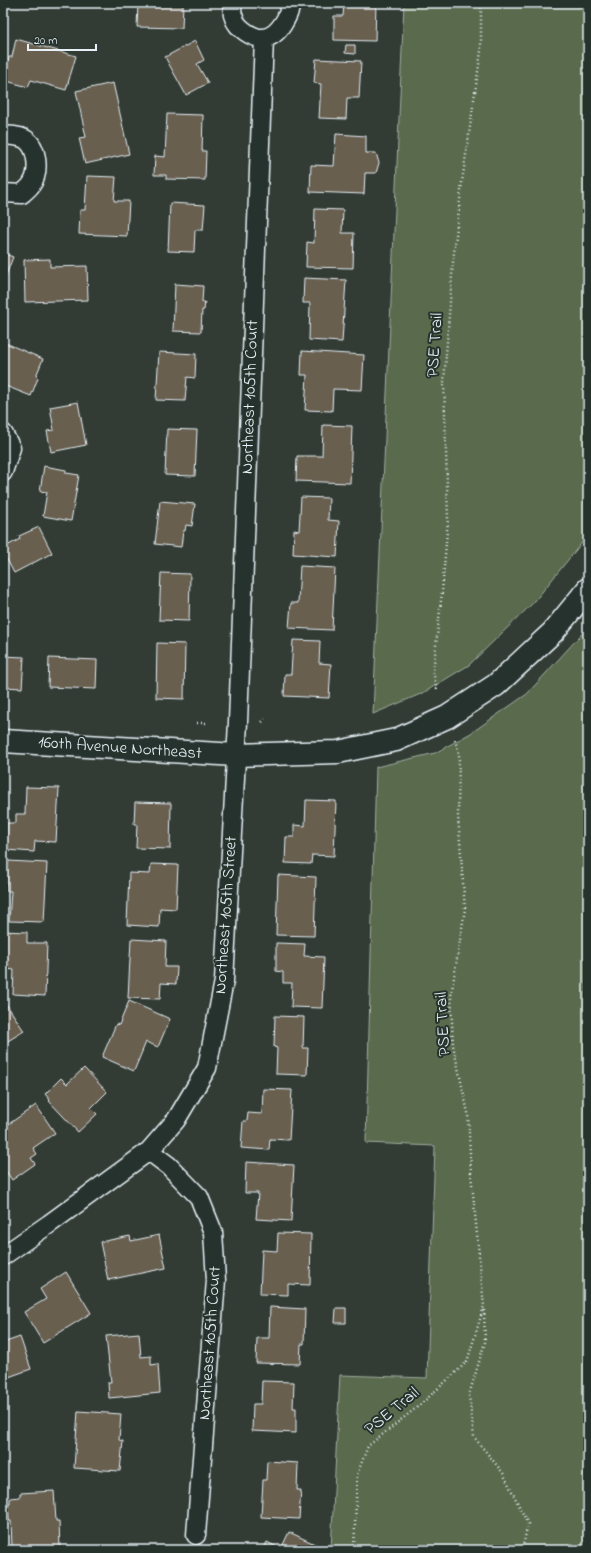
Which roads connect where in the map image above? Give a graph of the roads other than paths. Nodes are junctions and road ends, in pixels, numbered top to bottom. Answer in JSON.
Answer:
{"nodes":[{"id":1,"x":233,"y":3,"type":"edge"},
{"id":2,"x":291,"y":3,"type":"edge"},
{"id":3,"x":264,"y":38,"type":"junction"},
{"id":4,"x":3,"y":136,"type":"edge"},
{"id":5,"x":3,"y":193,"type":"edge"},
{"id":6,"x":3,"y":433,"type":"edge"},
{"id":7,"x":3,"y":472,"type":"edge"},
{"id":8,"x":588,"y":589,"type":"edge"},
{"id":9,"x":3,"y":740,"type":"edge"},
{"id":10,"x":236,"y":755,"type":"junction"},
{"id":11,"x":148,"y":1151,"type":"junction"},
{"id":12,"x":3,"y":1256,"type":"edge"},
{"id":13,"x":196,"y":1535,"type":"dead end"}],
"edges":[{"from":1,"to":3,"type":"street"},
{"from":2,"to":3,"type":"street"},
{"from":3,"to":10,"type":"street","name":"Northeast 105th Court"},
{"from":4,"to":5,"type":"street"},
{"from":6,"to":7,"type":"street"},
{"from":8,"to":10,"type":"street","name":"160th Avenue Northeast"},
{"from":9,"to":10,"type":"street","name":"160th Avenue Northeast"},
{"from":10,"to":11,"type":"street","name":"Northeast 105th Street"},
{"from":11,"to":12,"type":"street","name":"Northeast 105th Street"},
{"from":11,"to":13,"type":"street","name":"Northeast 105th Court"}]}
